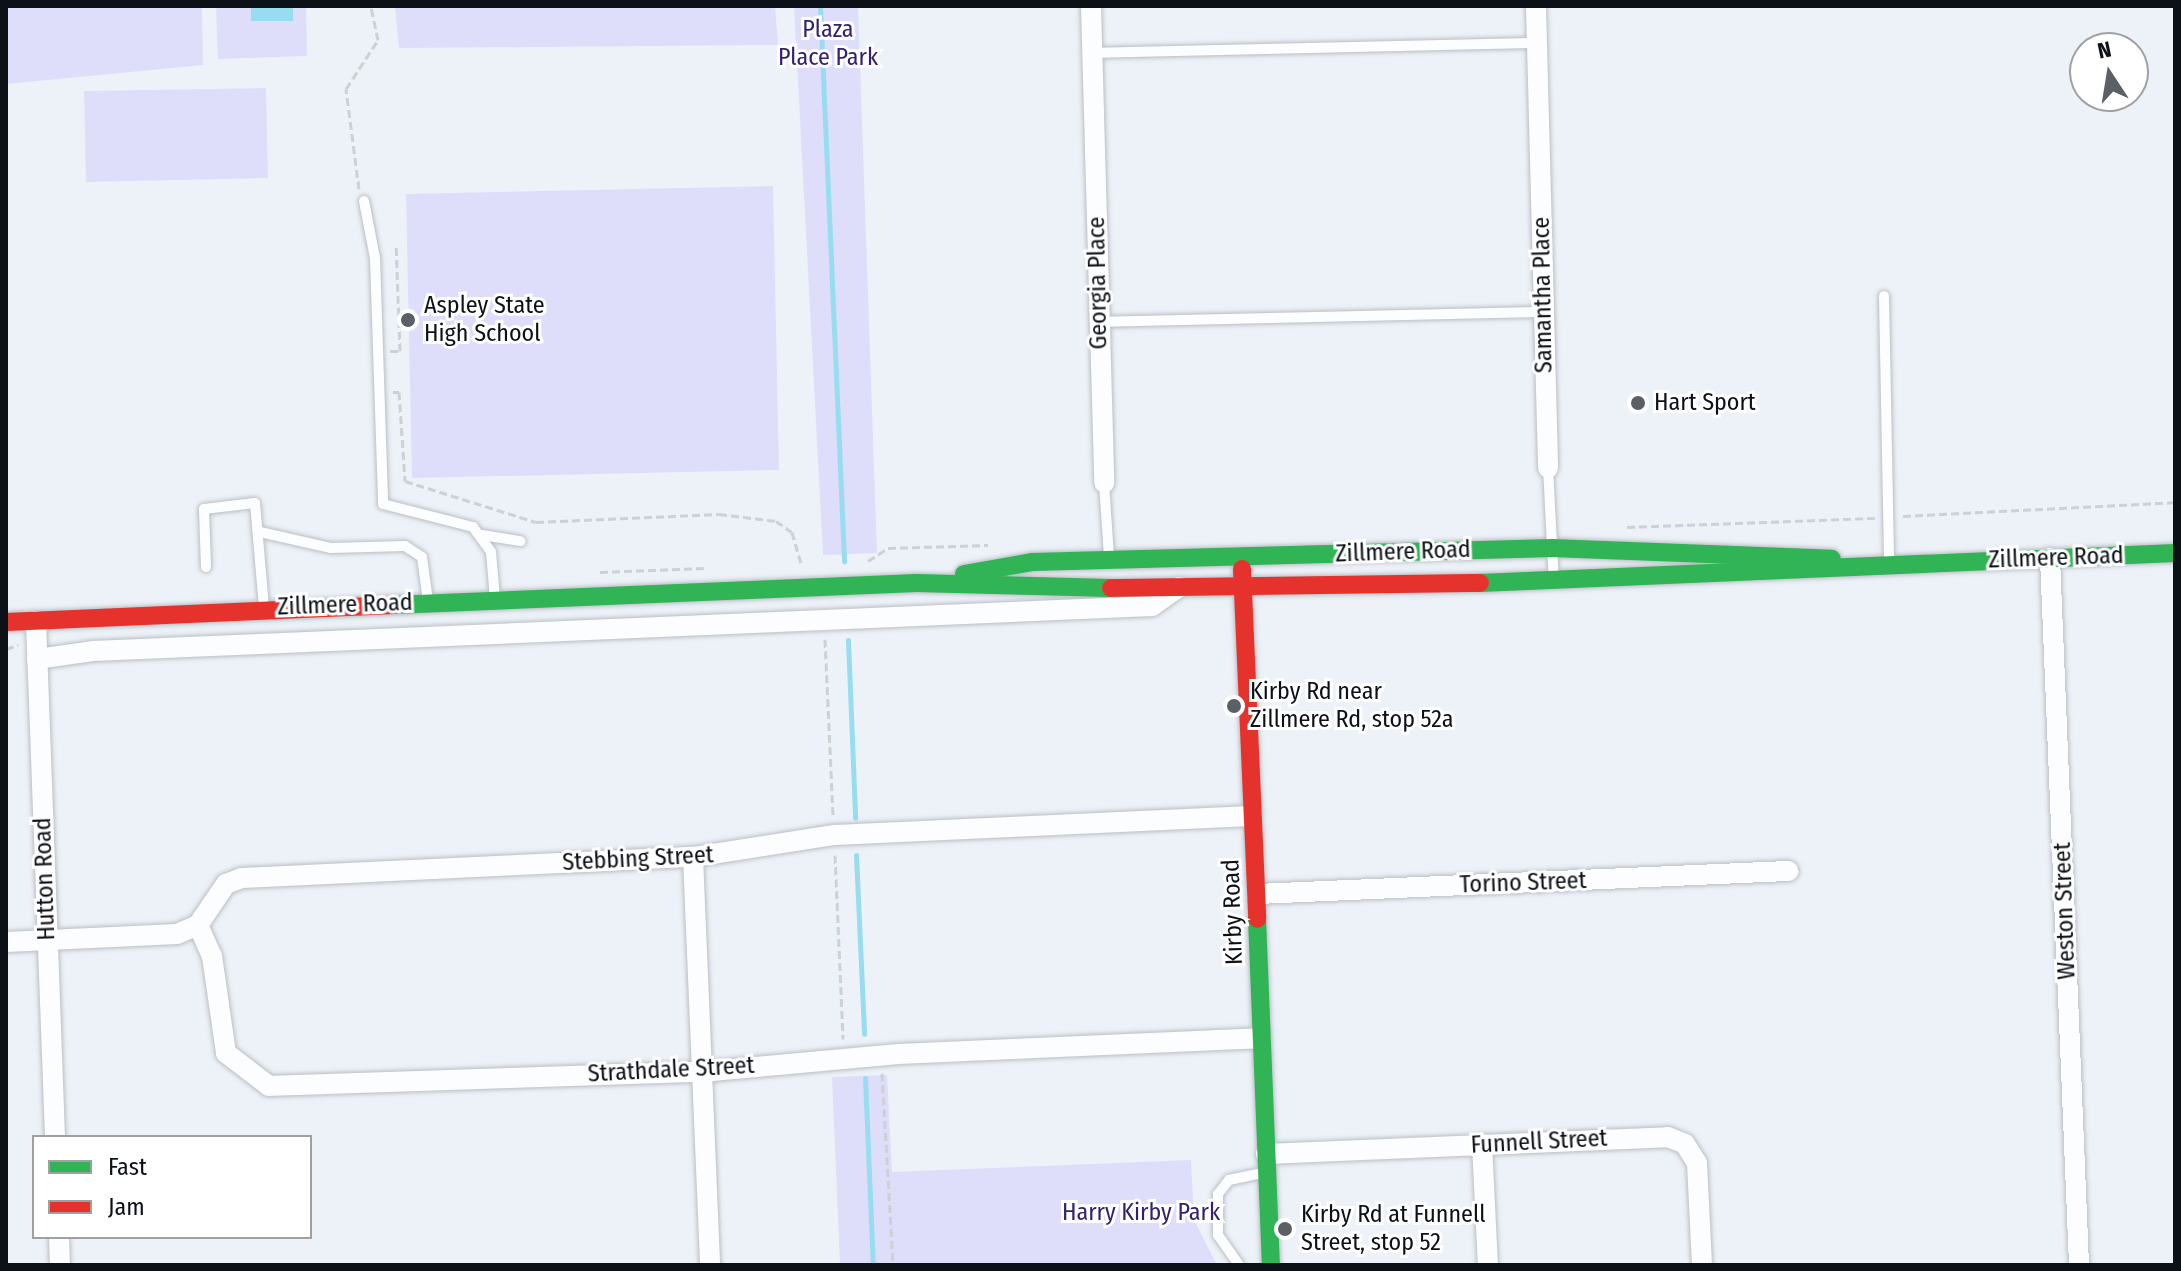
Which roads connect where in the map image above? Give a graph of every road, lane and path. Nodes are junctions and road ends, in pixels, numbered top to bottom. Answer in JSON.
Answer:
{"nodes":[{"id":1,"x":371,"y":6,"type":"edge"},
{"id":2,"x":1091,"y":6,"type":"edge"},
{"id":3,"x":1536,"y":6,"type":"edge"},
{"id":4,"x":1537,"y":43,"type":"junction"},
{"id":5,"x":1092,"y":53,"type":"junction"},
{"id":6,"x":364,"y":201,"type":"joint"},
{"id":7,"x":396,"y":244,"type":"dead end"},
{"id":8,"x":1884,"y":296,"type":"dead end"},
{"id":9,"x":1544,"y":312,"type":"junction"},
{"id":10,"x":1098,"y":322,"type":"junction"},
{"id":11,"x":386,"y":365,"type":"dead end"},
{"id":12,"x":386,"y":379,"type":"dead end"},
{"id":13,"x":1548,"y":468,"type":"joint"},
{"id":14,"x":1104,"y":483,"type":"joint"},
{"id":15,"x":2175,"y":502,"type":"edge"},
{"id":16,"x":1887,"y":517,"type":"junction"},
{"id":17,"x":1611,"y":527,"type":"dead end"},
{"id":18,"x":260,"y":532,"type":"junction"},
{"id":19,"x":480,"y":534,"type":"junction"},
{"id":20,"x":521,"y":541,"type":"dead end"},
{"id":21,"x":998,"y":545,"type":"dead end"},
{"id":22,"x":1552,"y":548,"type":"junction"},
{"id":23,"x":2175,"y":553,"type":"edge"},
{"id":24,"x":1241,"y":556,"type":"junction"},
{"id":25,"x":2050,"y":558,"type":"junction"},
{"id":26,"x":1109,"y":559,"type":"junction"},
{"id":27,"x":1889,"y":565,"type":"junction"},
{"id":28,"x":206,"y":567,"type":"dead end"},
{"id":29,"x":862,"y":568,"type":"dead end"},
{"id":30,"x":718,"y":569,"type":"dead end"},
{"id":31,"x":802,"y":571,"type":"junction"},
{"id":32,"x":812,"y":571,"type":"dead end"},
{"id":33,"x":790,"y":572,"type":"dead end"},
{"id":34,"x":593,"y":573,"type":"dead end"},
{"id":35,"x":917,"y":583,"type":"junction"},
{"id":36,"x":1554,"y":583,"type":"junction"},
{"id":37,"x":1299,"y":586,"type":"junction"},
{"id":38,"x":1179,"y":587,"type":"junction"},
{"id":39,"x":1243,"y":588,"type":"junction"},
{"id":40,"x":684,"y":591,"type":"junction"},
{"id":41,"x":495,"y":599,"type":"junction"},
{"id":42,"x":428,"y":601,"type":"junction"},
{"id":43,"x":264,"y":608,"type":"junction"},
{"id":44,"x":36,"y":621,"type":"junction"},
{"id":45,"x":1244,"y":621,"type":"junction"},
{"id":46,"x":6,"y":622,"type":"edge"},
{"id":47,"x":687,"y":626,"type":"junction"},
{"id":48,"x":825,"y":628,"type":"dead end"},
{"id":49,"x":16,"y":645,"type":"dead end"},
{"id":50,"x":6,"y":649,"type":"edge"},
{"id":51,"x":37,"y":659,"type":"junction"},
{"id":52,"x":1252,"y":816,"type":"junction"},
{"id":53,"x":834,"y":835,"type":"junction"},
{"id":54,"x":693,"y":857,"type":"junction"},
{"id":55,"x":1789,"y":871,"type":"dead end"},
{"id":56,"x":1257,"y":894,"type":"junction"},
{"id":57,"x":198,"y":925,"type":"junction"},
{"id":58,"x":48,"y":940,"type":"junction"},
{"id":59,"x":6,"y":942,"type":"edge"},
{"id":60,"x":1261,"y":1038,"type":"junction"},
{"id":61,"x":844,"y":1057,"type":"junction"},
{"id":62,"x":702,"y":1071,"type":"junction"},
{"id":63,"x":869,"y":1071,"type":"dead end"},
{"id":64,"x":55,"y":1135,"type":"edge"},
{"id":65,"x":1482,"y":1144,"type":"junction"},
{"id":66,"x":1266,"y":1163,"type":"junction"},
{"id":67,"x":59,"y":1239,"type":"edge"},
{"id":68,"x":60,"y":1265,"type":"edge"},
{"id":69,"x":710,"y":1265,"type":"edge"},
{"id":70,"x":893,"y":1265,"type":"edge"},
{"id":71,"x":1239,"y":1265,"type":"edge"},
{"id":72,"x":1271,"y":1265,"type":"edge"},
{"id":73,"x":1488,"y":1265,"type":"edge"},
{"id":74,"x":1702,"y":1265,"type":"edge"},
{"id":75,"x":2079,"y":1265,"type":"edge"}],
"edges":[{"from":1,"to":6,"type":"path"},
{"from":2,"to":5,"type":"street","name":"Georgia Place"},
{"from":3,"to":4,"type":"street","name":"Samantha Place"},
{"from":4,"to":5,"type":"lane"},
{"from":4,"to":9,"type":"street","name":"Samantha Place"},
{"from":5,"to":10,"type":"street","name":"Georgia Place"},
{"from":6,"to":19,"type":"lane"},
{"from":7,"to":11,"type":"path"},
{"from":8,"to":16,"type":"lane"},
{"from":9,"to":10,"type":"lane"},
{"from":9,"to":13,"type":"street","name":"Samantha Place"},
{"from":10,"to":14,"type":"street","name":"Georgia Place"},
{"from":12,"to":31,"type":"path"},
{"from":13,"to":22,"type":"lane","name":"Samantha Place"},
{"from":14,"to":26,"type":"lane","name":"Georgia Place"},
{"from":15,"to":16,"type":"path"},
{"from":16,"to":17,"type":"path"},
{"from":16,"to":27,"type":"lane"},
{"from":18,"to":28,"type":"lane"},
{"from":18,"to":42,"type":"lane"},
{"from":18,"to":43,"type":"lane"},
{"from":19,"to":20,"type":"lane"},
{"from":19,"to":41,"type":"lane"},
{"from":21,"to":29,"type":"path"},
{"from":22,"to":24,"type":"main road","name":"Zillmere Road"},
{"from":22,"to":27,"type":"main road","name":"Zillmere Road"},
{"from":22,"to":36,"type":"lane","name":"Samantha Place"},
{"from":23,"to":25,"type":"main road","name":"Zillmere Road"},
{"from":24,"to":26,"type":"main road","name":"Zillmere Road"},
{"from":24,"to":39,"type":"main road","name":"Kirby Road"},
{"from":25,"to":27,"type":"main road","name":"Zillmere Road"},
{"from":25,"to":75,"type":"street","name":"Weston Street"},
{"from":26,"to":35,"type":"main road","name":"Zillmere Road"},
{"from":27,"to":36,"type":"main road","name":"Zillmere Road"},
{"from":30,"to":34,"type":"path"},
{"from":31,"to":32,"type":"path"},
{"from":31,"to":33,"type":"path"},
{"from":35,"to":38,"type":"main road","name":"Zillmere Road"},
{"from":35,"to":40,"type":"main road","name":"Zillmere Road"},
{"from":36,"to":37,"type":"main road","name":"Zillmere Road"},
{"from":37,"to":39,"type":"main road","name":"Zillmere Road"},
{"from":37,"to":45,"type":"main road"},
{"from":38,"to":39,"type":"main road","name":"Zillmere Road"},
{"from":38,"to":47,"type":"street","name":"Zillmere Road"},
{"from":39,"to":45,"type":"main road","name":"Kirby Road"},
{"from":40,"to":41,"type":"main road","name":"Zillmere Road"},
{"from":40,"to":47,"type":"street"},
{"from":41,"to":42,"type":"main road","name":"Zillmere Road"},
{"from":42,"to":43,"type":"main road","name":"Zillmere Road"},
{"from":43,"to":44,"type":"main road","name":"Zillmere Road"},
{"from":44,"to":46,"type":"main road","name":"Zillmere Road"},
{"from":44,"to":51,"type":"street","name":"Hutton Road"},
{"from":45,"to":52,"type":"main road","name":"Kirby Road"},
{"from":47,"to":51,"type":"street","name":"Zillmere Road"},
{"from":48,"to":53,"type":"path"},
{"from":49,"to":50,"type":"path"},
{"from":51,"to":58,"type":"street","name":"Hutton Road"},
{"from":52,"to":53,"type":"street","name":"Stebbing Street"},
{"from":52,"to":56,"type":"main road","name":"Kirby Road"},
{"from":53,"to":54,"type":"street","name":"Stebbing Street"},
{"from":53,"to":61,"type":"path"},
{"from":54,"to":57,"type":"street","name":"Stebbing Street"},
{"from":54,"to":62,"type":"street"},
{"from":55,"to":56,"type":"street","name":"Torino Street"},
{"from":56,"to":60,"type":"main road","name":"Kirby Road"},
{"from":57,"to":58,"type":"street"},
{"from":57,"to":62,"type":"street","name":"Strathdale Street"},
{"from":58,"to":59,"type":"street"},
{"from":58,"to":64,"type":"street","name":"Hutton Road"},
{"from":60,"to":61,"type":"street","name":"Strathdale Street"},
{"from":60,"to":66,"type":"main road","name":"Kirby Road"},
{"from":61,"to":62,"type":"street","name":"Strathdale Street"},
{"from":62,"to":69,"type":"street"},
{"from":63,"to":70,"type":"path"},
{"from":65,"to":66,"type":"street","name":"Funnell Street"},
{"from":65,"to":73,"type":"street"},
{"from":65,"to":74,"type":"street","name":"Funnell Street"},
{"from":66,"to":71,"type":"lane"},
{"from":66,"to":72,"type":"main road","name":"Kirby Road"},
{"from":67,"to":68,"type":"street"}]}
